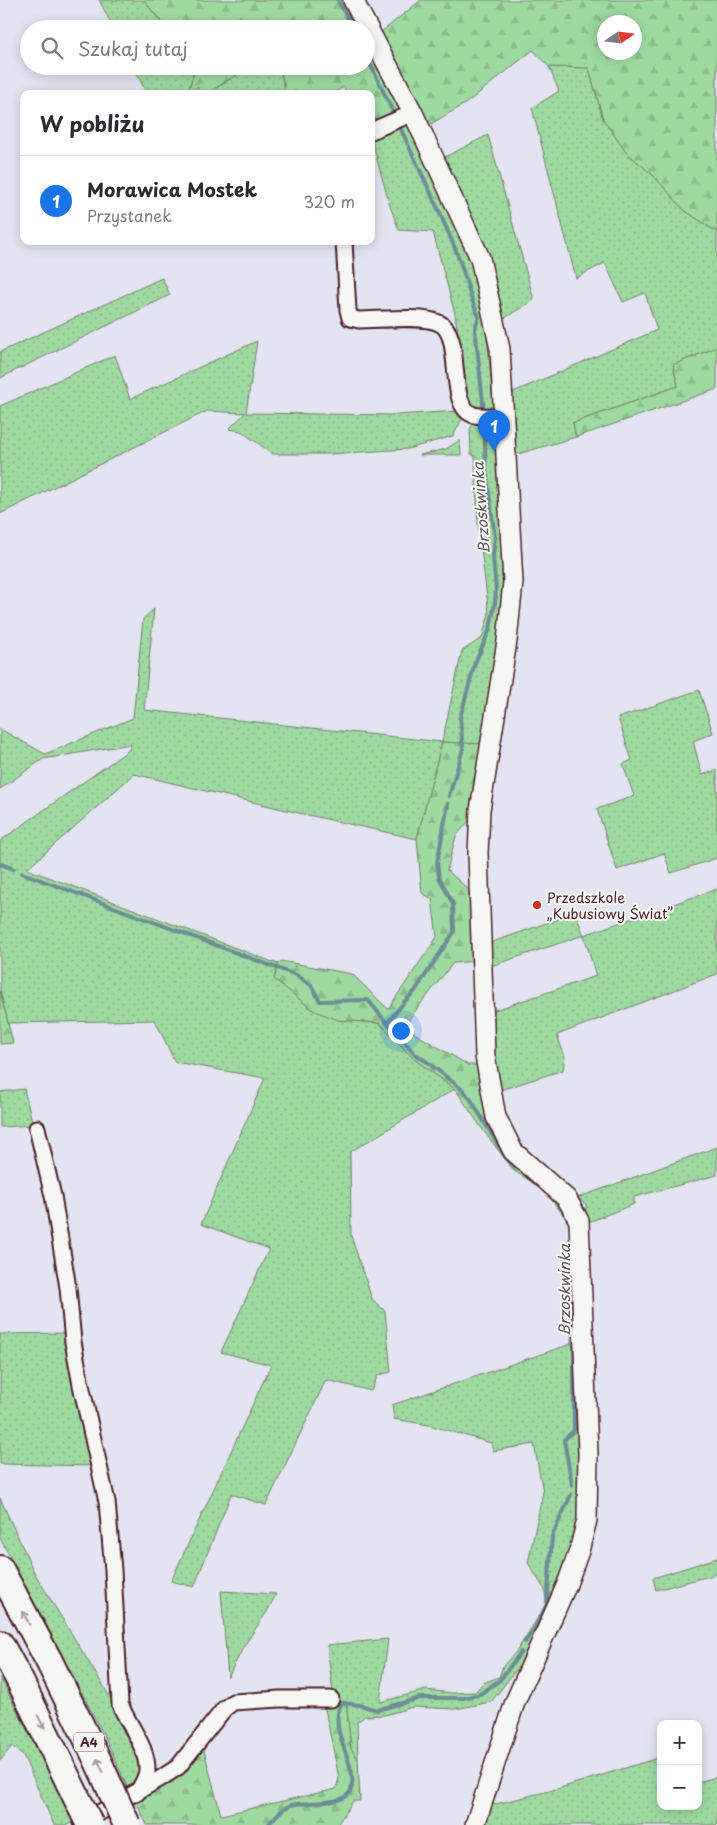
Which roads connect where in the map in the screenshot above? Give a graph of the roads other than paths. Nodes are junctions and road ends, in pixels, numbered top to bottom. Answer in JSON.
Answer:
{"nodes":[{"id":1,"x":353,"y":0,"type":"edge"},
{"id":2,"x":361,"y":20,"type":"edge"},
{"id":3,"x":375,"y":54,"type":"edge"},
{"id":4,"x":401,"y":118,"type":"junction"},
{"id":5,"x":375,"y":129,"type":"edge"},
{"id":6,"x":344,"y":245,"type":"edge"},
{"id":7,"x":489,"y":416,"type":"junction"},
{"id":8,"x":37,"y":1128,"type":"dead end"},
{"id":9,"x":0,"y":1569,"type":"edge"},
{"id":10,"x":0,"y":1644,"type":"edge"},
{"id":11,"x":331,"y":1699,"type":"dead end"},
{"id":12,"x":136,"y":1792,"type":"junction"},
{"id":13,"x":78,"y":1825,"type":"edge"},
{"id":14,"x":90,"y":1825,"type":"edge"},
{"id":15,"x":127,"y":1825,"type":"edge"},
{"id":16,"x":475,"y":1825,"type":"edge"}],
"edges":[{"from":1,"to":2,"type":"street"},
{"from":3,"to":4,"type":"street"},
{"from":4,"to":5,"type":"street"},
{"from":4,"to":7,"type":"street"},
{"from":6,"to":7,"type":"street"},
{"from":7,"to":16,"type":"street"},
{"from":8,"to":12,"type":"street"},
{"from":15,"to":9,"type":"highway","number":"A4","one_way":true,"bridge":true},
{"from":10,"to":14,"type":"highway","number":"A4","one_way":true,"bridge":true},
{"from":11,"to":12,"type":"street"},
{"from":12,"to":13,"type":"street"}]}
